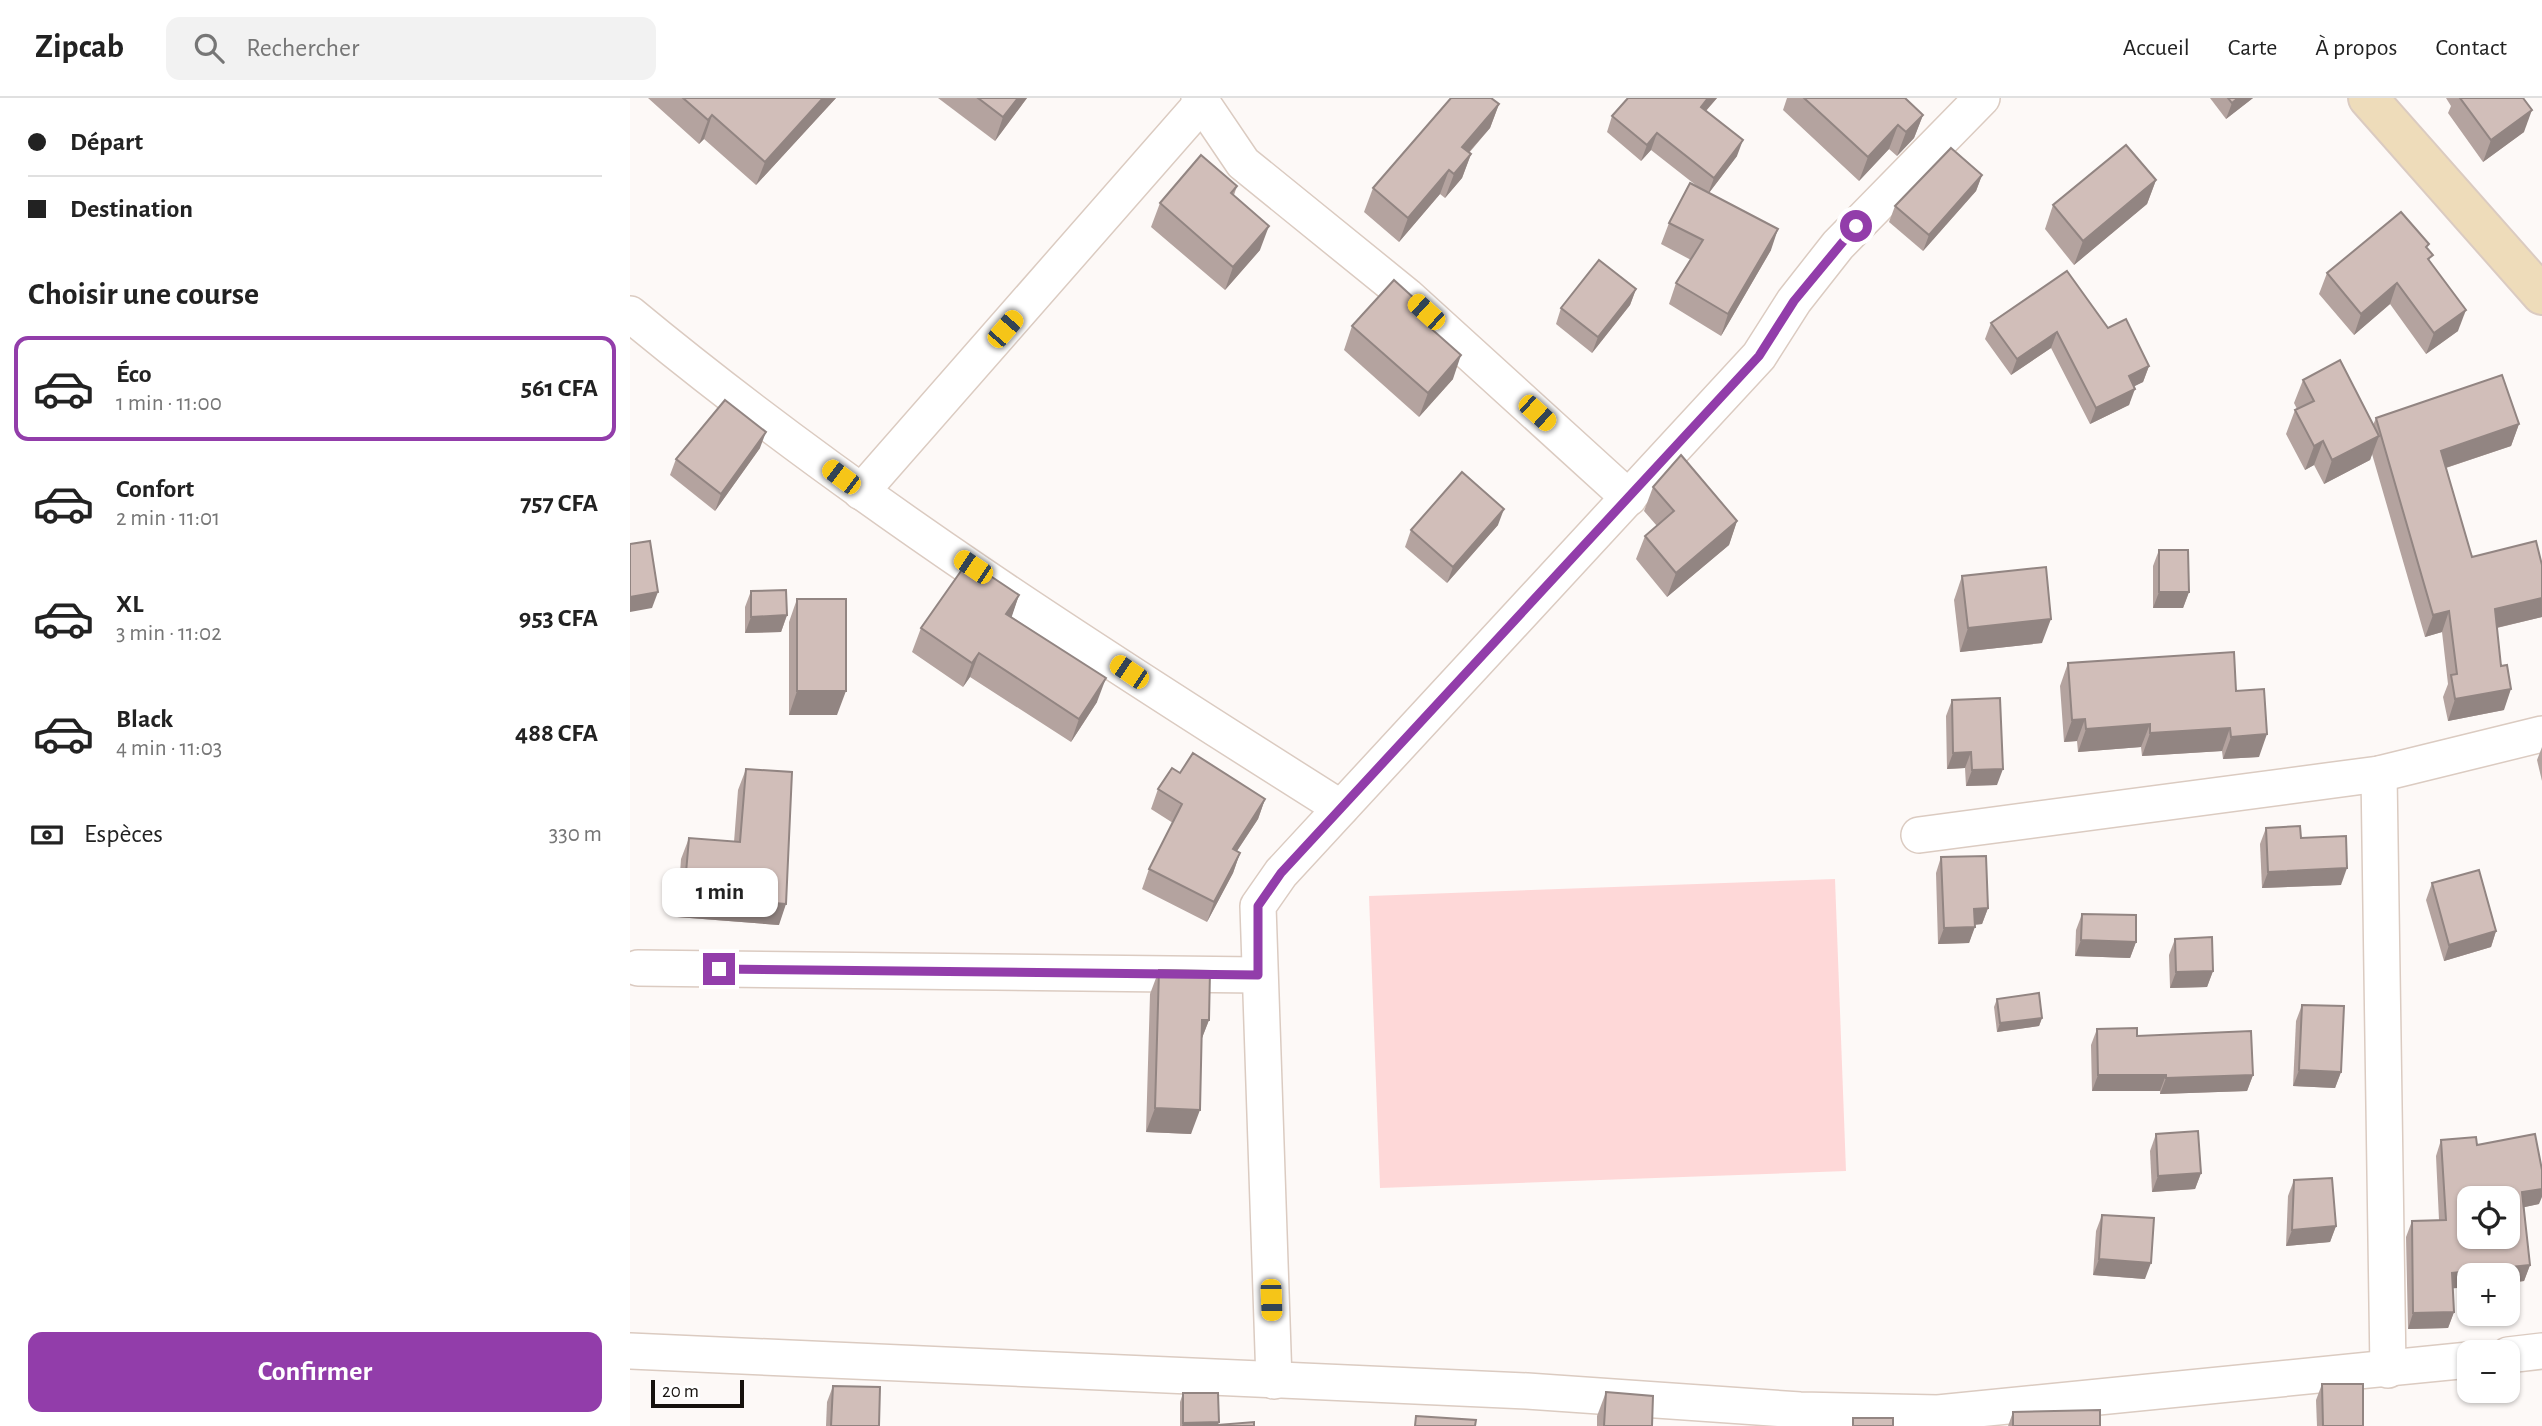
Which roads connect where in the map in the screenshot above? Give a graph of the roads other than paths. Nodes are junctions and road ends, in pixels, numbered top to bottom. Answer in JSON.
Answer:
{"nodes":[{"id":1,"x":1982,"y":98,"type":"edge"},
{"id":2,"x":2368,"y":98,"type":"edge"},
{"id":3,"x":1200,"y":101,"type":"edge"},
{"id":4,"x":2542,"y":295,"type":"edge"},
{"id":5,"x":630,"y":314,"type":"edge"},
{"id":6,"x":861,"y":492,"type":"junction"},
{"id":7,"x":1629,"y":498,"type":"junction"},
{"id":8,"x":2542,"y":734,"type":"edge"},
{"id":9,"x":2379,"y":774,"type":"junction"},
{"id":10,"x":1341,"y":808,"type":"junction"},
{"id":11,"x":1919,"y":835,"type":"dead end"},
{"id":12,"x":638,"y":968,"type":"dead end"},
{"id":13,"x":1258,"y":975,"type":"junction"},
{"id":14,"x":630,"y":1351,"type":"edge"},
{"id":15,"x":2542,"y":1351,"type":"edge"},
{"id":16,"x":2520,"y":1354,"type":"edge"},
{"id":17,"x":2457,"y":1361,"type":"edge"},
{"id":18,"x":2388,"y":1370,"type":"junction"},
{"id":19,"x":1274,"y":1381,"type":"junction"}],
"edges":[{"from":1,"to":7,"type":"street"},
{"from":2,"to":4,"type":"main road"},
{"from":3,"to":6,"type":"street"},
{"from":3,"to":7,"type":"street"},
{"from":5,"to":6,"type":"street"},
{"from":6,"to":10,"type":"street"},
{"from":7,"to":10,"type":"street"},
{"from":8,"to":9,"type":"street"},
{"from":9,"to":11,"type":"street"},
{"from":9,"to":18,"type":"street"},
{"from":10,"to":13,"type":"street"},
{"from":12,"to":13,"type":"street"},
{"from":13,"to":19,"type":"street"},
{"from":14,"to":19,"type":"street"},
{"from":15,"to":16,"type":"street"},
{"from":17,"to":18,"type":"street"},
{"from":18,"to":19,"type":"street"}]}
